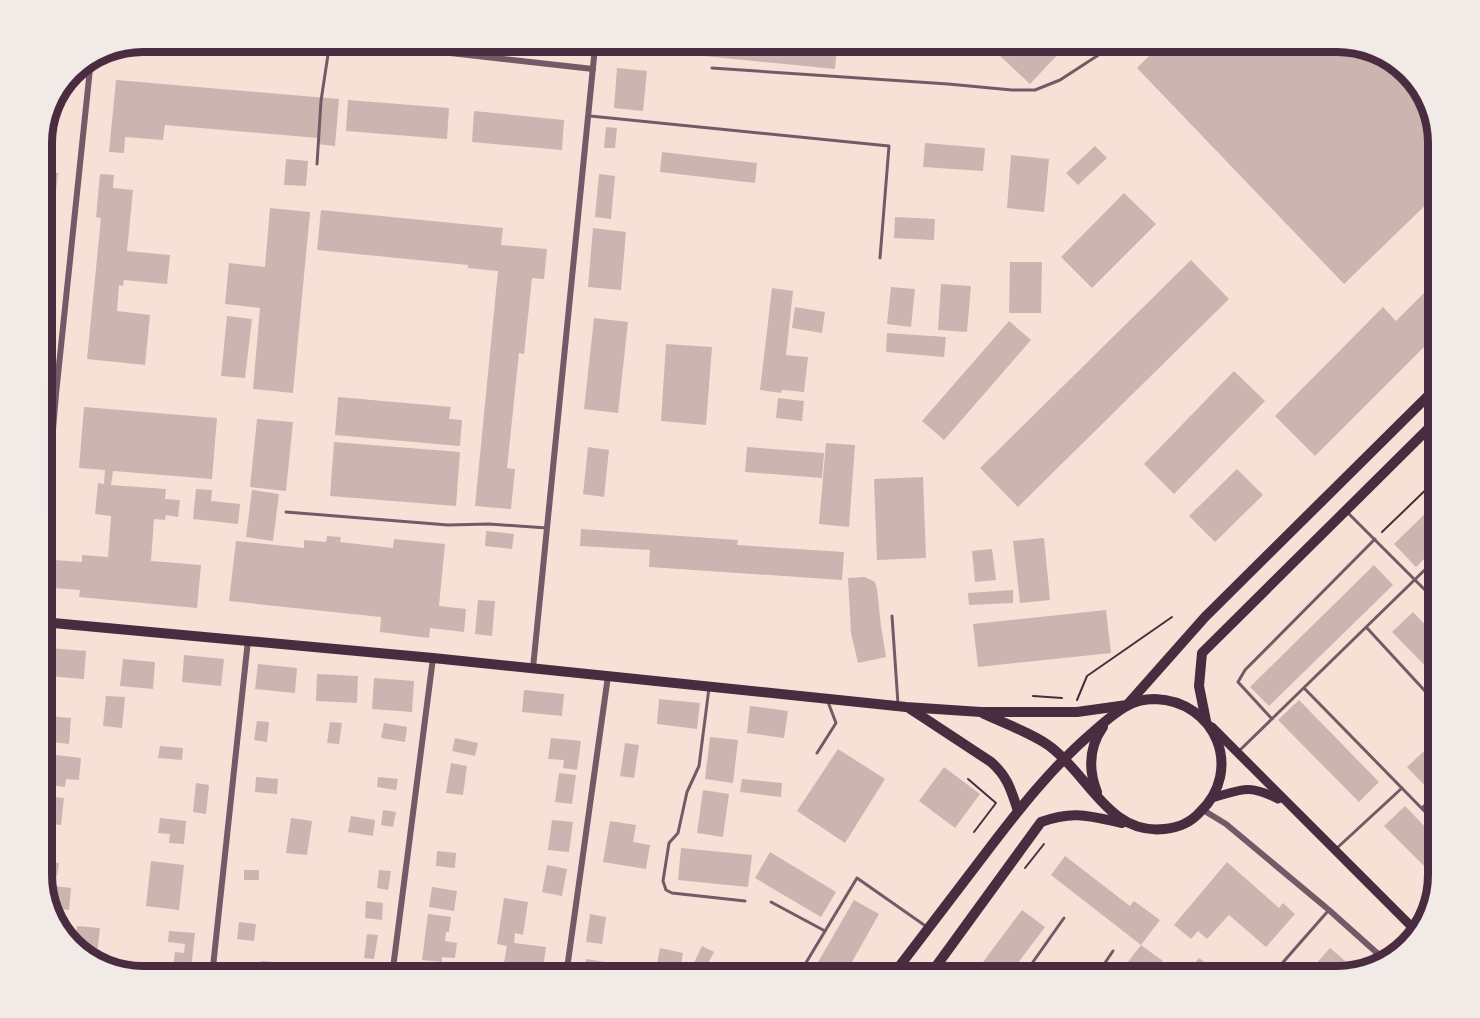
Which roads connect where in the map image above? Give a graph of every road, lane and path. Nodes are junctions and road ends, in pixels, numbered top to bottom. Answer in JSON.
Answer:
{"nodes":[{"id":1,"x":328,"y":53,"type":"edge"},
{"id":2,"x":451,"y":53,"type":"edge"},
{"id":3,"x":594,"y":53,"type":"edge"},
{"id":4,"x":1100,"y":54,"type":"dead end"},
{"id":5,"x":712,"y":68,"type":"dead end"},
{"id":6,"x":593,"y":69,"type":"junction"},
{"id":7,"x":90,"y":71,"type":"edge"},
{"id":8,"x":588,"y":116,"type":"junction"},
{"id":9,"x":317,"y":164,"type":"dead end"},
{"id":10,"x":879,"y":258,"type":"dead end"},
{"id":11,"x":1428,"y":396,"type":"edge"},
{"id":12,"x":1428,"y":429,"type":"edge"},
{"id":13,"x":53,"y":430,"type":"edge"},
{"id":14,"x":1428,"y":488,"type":"edge"},
{"id":15,"x":1346,"y":510,"type":"junction"},
{"id":16,"x":286,"y":512,"type":"dead end"},
{"id":17,"x":547,"y":528,"type":"junction"},
{"id":18,"x":1375,"y":539,"type":"junction"},
{"id":19,"x":1428,"y":567,"type":"edge"},
{"id":20,"x":1415,"y":580,"type":"junction"},
{"id":21,"x":1428,"y":593,"type":"edge"},
{"id":22,"x":892,"y":616,"type":"dead end"},
{"id":23,"x":1172,"y":617,"type":"dead end"},
{"id":24,"x":53,"y":623,"type":"edge"},
{"id":25,"x":1366,"y":628,"type":"junction"},
{"id":26,"x":248,"y":640,"type":"junction"},
{"id":27,"x":433,"y":658,"type":"junction"},
{"id":28,"x":533,"y":668,"type":"junction"},
{"id":29,"x":608,"y":676,"type":"junction"},
{"id":30,"x":710,"y":686,"type":"junction"},
{"id":31,"x":1304,"y":688,"type":"junction"},
{"id":32,"x":1425,"y":691,"type":"dead end"},
{"id":33,"x":1033,"y":696,"type":"dead end"},
{"id":34,"x":827,"y":698,"type":"junction"},
{"id":35,"x":1066,"y":699,"type":"dead end"},
{"id":36,"x":1077,"y":700,"type":"dead end"},
{"id":37,"x":1127,"y":705,"type":"junction"},
{"id":38,"x":902,"y":706,"type":"junction"},
{"id":39,"x":981,"y":712,"type":"junction"},
{"id":40,"x":1110,"y":718,"type":"junction"},
{"id":41,"x":1272,"y":719,"type":"junction"},
{"id":42,"x":1206,"y":721,"type":"junction"},
{"id":43,"x":817,"y":753,"type":"dead end"},
{"id":44,"x":1237,"y":753,"type":"junction"},
{"id":45,"x":1064,"y":757,"type":"junction"},
{"id":46,"x":968,"y":779,"type":"dead end"},
{"id":47,"x":1402,"y":789,"type":"junction"},
{"id":48,"x":1099,"y":797,"type":"junction"},
{"id":49,"x":1212,"y":798,"type":"junction"},
{"id":50,"x":1285,"y":802,"type":"junction"},
{"id":51,"x":1428,"y":803,"type":"edge"},
{"id":52,"x":1422,"y":808,"type":"junction"},
{"id":53,"x":1203,"y":810,"type":"junction"},
{"id":54,"x":1018,"y":811,"type":"junction"},
{"id":55,"x":1428,"y":814,"type":"edge"},
{"id":56,"x":1131,"y":825,"type":"junction"},
{"id":57,"x":974,"y":832,"type":"dead end"},
{"id":58,"x":1044,"y":844,"type":"dead end"},
{"id":59,"x":1334,"y":850,"type":"junction"},
{"id":60,"x":1025,"y":868,"type":"dead end"},
{"id":61,"x":746,"y":901,"type":"dead end"},
{"id":62,"x":771,"y":902,"type":"dead end"},
{"id":63,"x":1329,"y":910,"type":"junction"},
{"id":64,"x":1064,"y":918,"type":"dead end"},
{"id":65,"x":1411,"y":926,"type":"edge"},
{"id":66,"x":928,"y":928,"type":"junction"},
{"id":67,"x":825,"y":931,"type":"junction"},
{"id":68,"x":1113,"y":951,"type":"dead end"},
{"id":69,"x":1379,"y":955,"type":"edge"},
{"id":70,"x":213,"y":966,"type":"edge"},
{"id":71,"x":393,"y":966,"type":"edge"},
{"id":72,"x":567,"y":966,"type":"edge"},
{"id":73,"x":804,"y":966,"type":"edge"},
{"id":74,"x":899,"y":966,"type":"edge"},
{"id":75,"x":937,"y":966,"type":"edge"},
{"id":76,"x":1030,"y":966,"type":"edge"},
{"id":77,"x":1103,"y":966,"type":"edge"},
{"id":78,"x":1280,"y":966,"type":"edge"}],
"edges":[{"from":1,"to":9,"type":"lane"},
{"from":2,"to":6,"type":"street"},
{"from":3,"to":6,"type":"street"},
{"from":4,"to":5,"type":"lane"},
{"from":6,"to":8,"type":"street"},
{"from":7,"to":13,"type":"street"},
{"from":8,"to":10,"type":"lane"},
{"from":8,"to":17,"type":"street"},
{"from":11,"to":37,"type":"main road"},
{"from":12,"to":15,"type":"main road"},
{"from":14,"to":18,"type":"path"},
{"from":15,"to":18,"type":"lane"},
{"from":15,"to":42,"type":"main road"},
{"from":16,"to":17,"type":"lane"},
{"from":17,"to":28,"type":"street"},
{"from":18,"to":20,"type":"lane"},
{"from":18,"to":41,"type":"lane"},
{"from":19,"to":20,"type":"lane"},
{"from":20,"to":21,"type":"lane"},
{"from":20,"to":25,"type":"lane"},
{"from":22,"to":38,"type":"lane"},
{"from":23,"to":36,"type":"path"},
{"from":24,"to":26,"type":"main road"},
{"from":25,"to":31,"type":"lane"},
{"from":25,"to":32,"type":"lane"},
{"from":26,"to":27,"type":"main road"},
{"from":26,"to":70,"type":"street"},
{"from":27,"to":28,"type":"main road"},
{"from":27,"to":71,"type":"street"},
{"from":28,"to":29,"type":"main road"},
{"from":29,"to":30,"type":"main road"},
{"from":29,"to":72,"type":"street"},
{"from":30,"to":34,"type":"main road"},
{"from":30,"to":61,"type":"lane"},
{"from":31,"to":41,"type":"lane"},
{"from":31,"to":47,"type":"lane"},
{"from":33,"to":35,"type":"path"},
{"from":34,"to":38,"type":"main road"},
{"from":34,"to":43,"type":"lane"},
{"from":37,"to":39,"type":"main road"},
{"from":37,"to":40,"type":"main road"},
{"from":37,"to":42,"type":"main road"},
{"from":38,"to":39,"type":"main road"},
{"from":38,"to":54,"type":"main road"},
{"from":39,"to":45,"type":"main road"},
{"from":40,"to":45,"type":"main road"},
{"from":40,"to":48,"type":"main road"},
{"from":41,"to":44,"type":"lane"},
{"from":42,"to":44,"type":"main road"},
{"from":42,"to":49,"type":"main road"},
{"from":44,"to":50,"type":"main road"},
{"from":45,"to":48,"type":"main road"},
{"from":45,"to":54,"type":"main road"},
{"from":46,"to":57,"type":"path"},
{"from":47,"to":52,"type":"lane"},
{"from":47,"to":59,"type":"lane"},
{"from":48,"to":56,"type":"main road"},
{"from":49,"to":50,"type":"main road"},
{"from":49,"to":53,"type":"main road"},
{"from":50,"to":59,"type":"main road"},
{"from":51,"to":52,"type":"lane"},
{"from":52,"to":55,"type":"lane"},
{"from":53,"to":56,"type":"main road"},
{"from":53,"to":63,"type":"street"},
{"from":54,"to":66,"type":"main road"},
{"from":56,"to":75,"type":"main road"},
{"from":58,"to":60,"type":"path"},
{"from":59,"to":65,"type":"main road"},
{"from":62,"to":67,"type":"lane"},
{"from":63,"to":69,"type":"street"},
{"from":63,"to":78,"type":"lane"},
{"from":64,"to":76,"type":"lane"},
{"from":66,"to":67,"type":"lane"},
{"from":66,"to":74,"type":"main road"},
{"from":67,"to":73,"type":"lane"},
{"from":68,"to":77,"type":"lane"}]}
